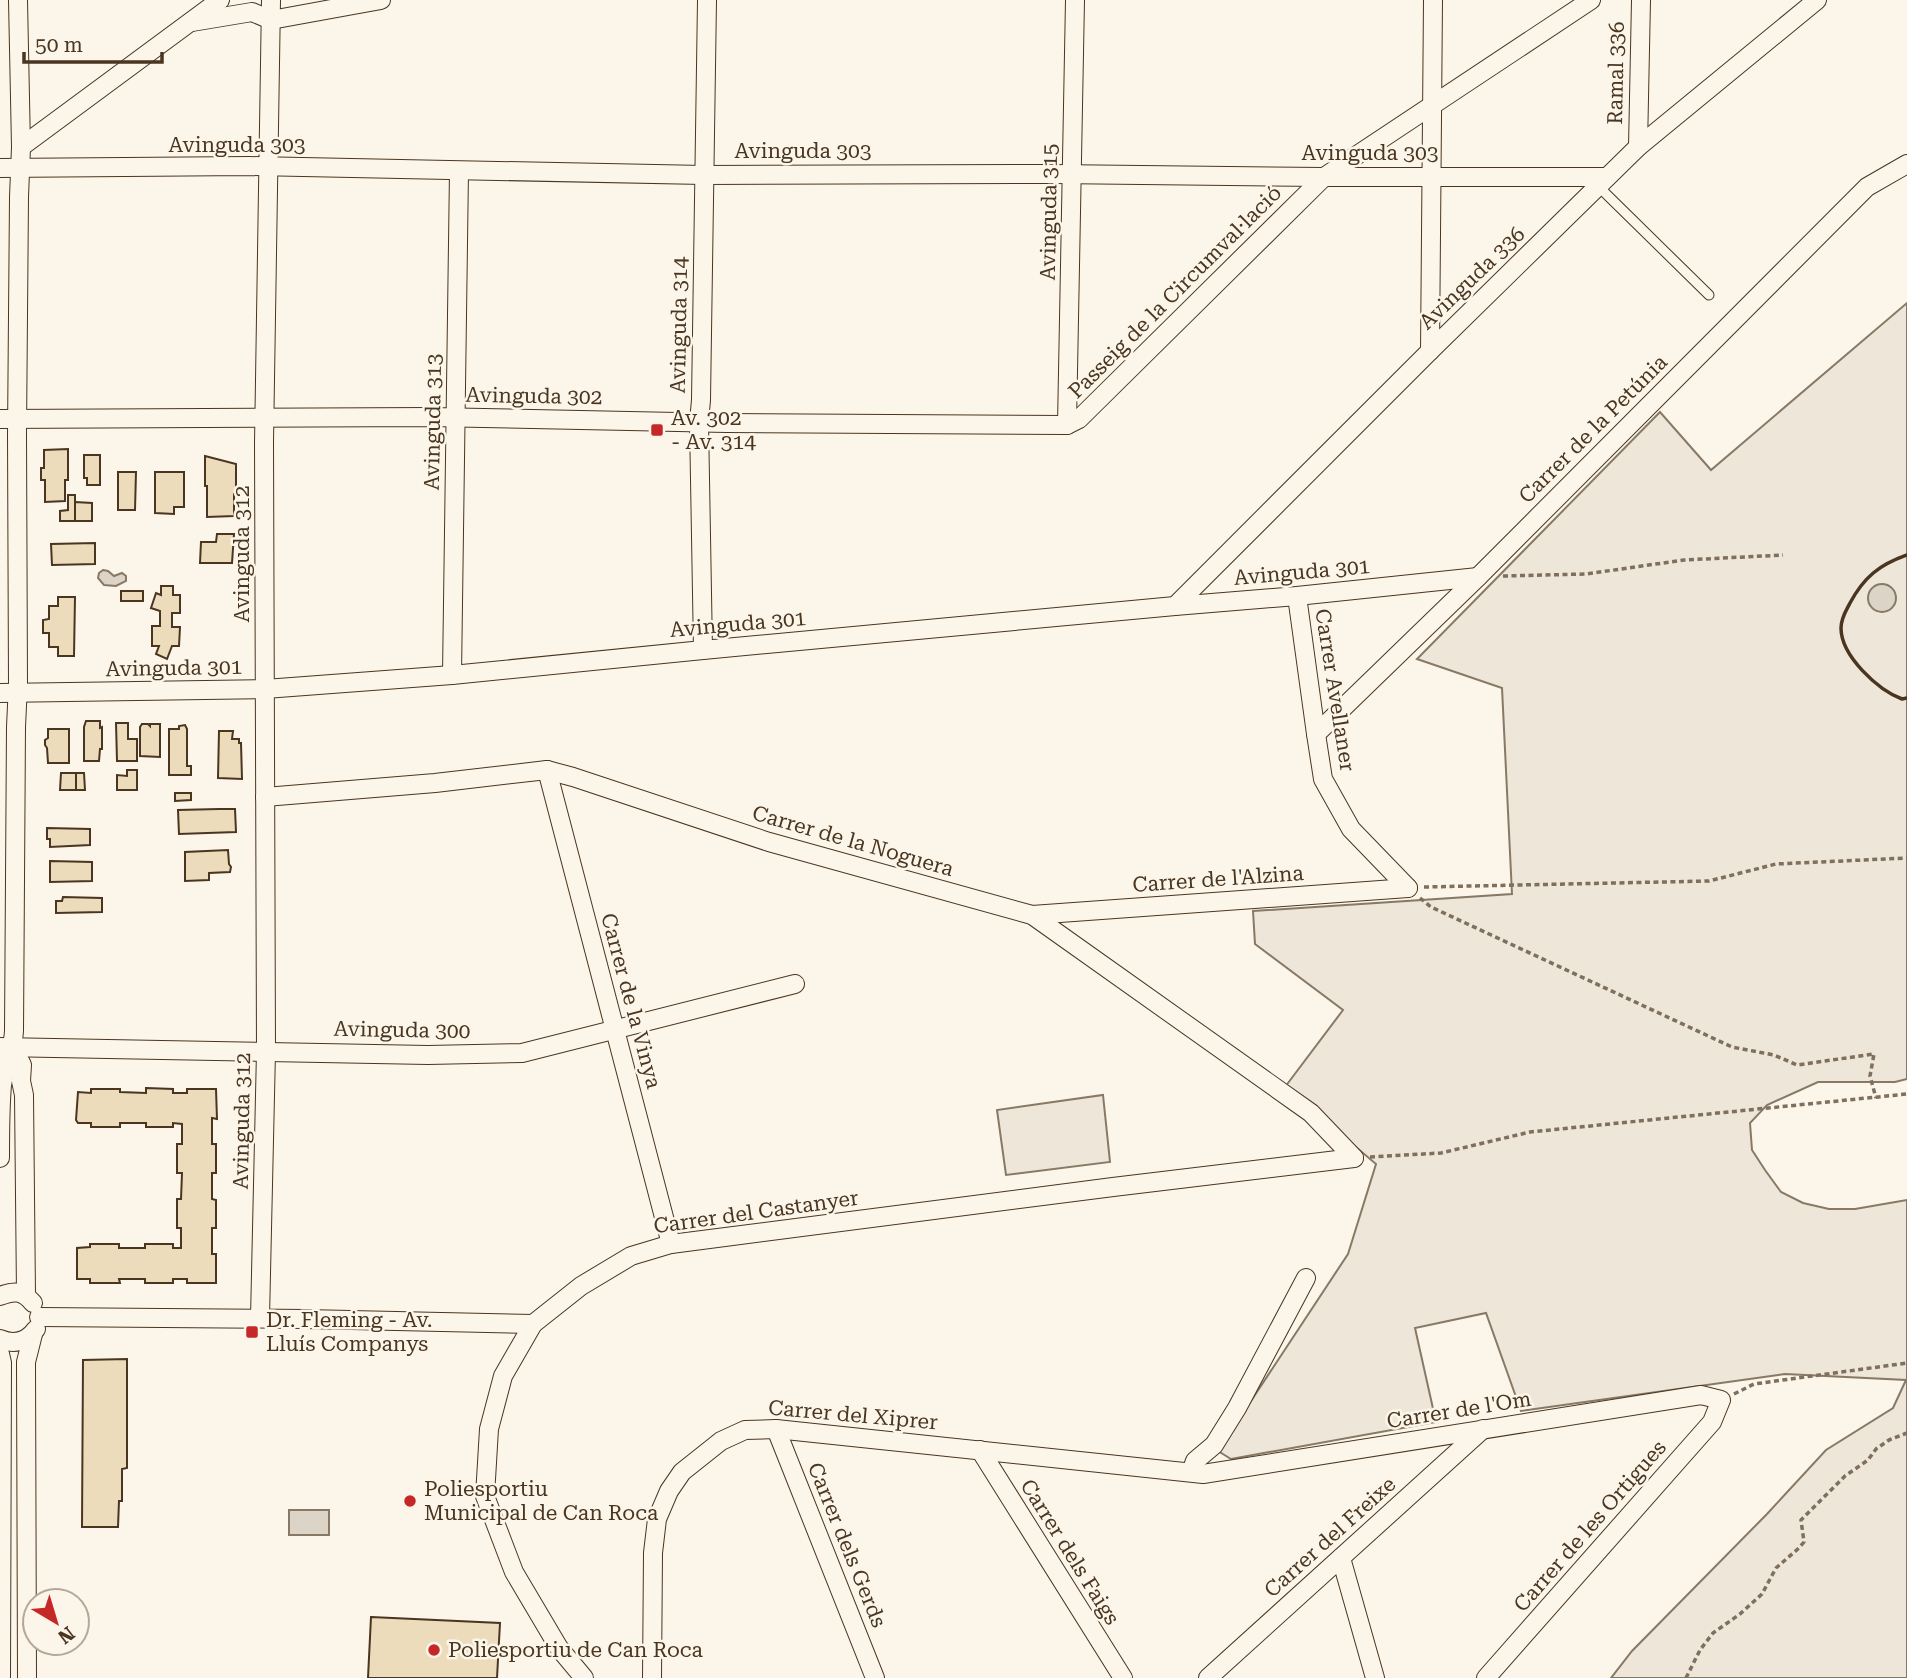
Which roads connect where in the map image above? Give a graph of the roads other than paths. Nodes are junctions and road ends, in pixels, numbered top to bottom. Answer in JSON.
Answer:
{"nodes":[{"id":1,"x":18,"y":0,"type":"edge"},
{"id":2,"x":220,"y":0,"type":"edge"},
{"id":3,"x":271,"y":0,"type":"edge"},
{"id":4,"x":381,"y":0,"type":"edge"},
{"id":5,"x":707,"y":0,"type":"edge"},
{"id":6,"x":1074,"y":0,"type":"edge"},
{"id":7,"x":1433,"y":0,"type":"edge"},
{"id":8,"x":1591,"y":0,"type":"edge"},
{"id":9,"x":1640,"y":0,"type":"edge"},
{"id":10,"x":1817,"y":0,"type":"edge"},
{"id":11,"x":271,"y":19,"type":"junction"},
{"id":12,"x":191,"y":22,"type":"junction"},
{"id":13,"x":1432,"y":104,"type":"junction"},
{"id":14,"x":21,"y":147,"type":"junction"},
{"id":15,"x":1638,"y":147,"type":"junction"},
{"id":16,"x":1907,"y":164,"type":"edge"},
{"id":17,"x":268,"y":167,"type":"junction"},
{"id":18,"x":0,"y":168,"type":"edge"},
{"id":19,"x":20,"y":168,"type":"junction"},
{"id":20,"x":459,"y":171,"type":"junction"},
{"id":21,"x":1073,"y":174,"type":"junction"},
{"id":22,"x":704,"y":176,"type":"junction"},
{"id":23,"x":1324,"y":177,"type":"junction"},
{"id":24,"x":1430,"y":177,"type":"junction"},
{"id":25,"x":1603,"y":181,"type":"junction"},
{"id":26,"x":1709,"y":295,"type":"dead end"},
{"id":27,"x":1430,"y":351,"type":"junction"},
{"id":28,"x":457,"y":417,"type":"junction"},
{"id":29,"x":264,"y":418,"type":"junction"},
{"id":30,"x":9,"y":419,"type":"edge"},
{"id":31,"x":699,"y":422,"type":"junction"},
{"id":32,"x":1068,"y":425,"type":"junction"},
{"id":33,"x":1478,"y":577,"type":"junction"},
{"id":34,"x":1297,"y":596,"type":"junction"},
{"id":35,"x":1175,"y":606,"type":"junction"},
{"id":36,"x":703,"y":650,"type":"junction"},
{"id":37,"x":452,"y":675,"type":"junction"},
{"id":38,"x":265,"y":689,"type":"junction"},
{"id":39,"x":9,"y":692,"type":"edge"},
{"id":40,"x":1315,"y":734,"type":"junction"},
{"id":41,"x":547,"y":770,"type":"junction"},
{"id":42,"x":265,"y":797,"type":"junction"},
{"id":43,"x":1408,"y":888,"type":"joint"},
{"id":44,"x":1032,"y":915,"type":"junction"},
{"id":45,"x":795,"y":984,"type":"dead end"},
{"id":46,"x":615,"y":1030,"type":"junction"},
{"id":47,"x":6,"y":1047,"type":"edge"},
{"id":48,"x":266,"y":1051,"type":"junction"},
{"id":49,"x":0,"y":1158,"type":"edge"},
{"id":50,"x":1354,"y":1158,"type":"joint"},
{"id":51,"x":671,"y":1244,"type":"junction"},
{"id":52,"x":1306,"y":1278,"type":"dead end"},
{"id":53,"x":26,"y":1295,"type":"junction"},
{"id":54,"x":0,"y":1296,"type":"edge"},
{"id":55,"x":39,"y":1317,"type":"junction"},
{"id":56,"x":260,"y":1318,"type":"junction"},
{"id":57,"x":533,"y":1324,"type":"junction"},
{"id":58,"x":33,"y":1334,"type":"junction"},
{"id":59,"x":0,"y":1339,"type":"edge"},
{"id":60,"x":0,"y":1354,"type":"edge"},
{"id":61,"x":1721,"y":1400,"type":"joint"},
{"id":62,"x":776,"y":1429,"type":"junction"},
{"id":63,"x":1483,"y":1430,"type":"junction"},
{"id":64,"x":980,"y":1450,"type":"junction"},
{"id":65,"x":1197,"y":1473,"type":"junction"},
{"id":66,"x":1341,"y":1558,"type":"junction"},
{"id":67,"x":1,"y":1678,"type":"edge"},
{"id":68,"x":27,"y":1678,"type":"edge"},
{"id":69,"x":584,"y":1678,"type":"edge"},
{"id":70,"x":652,"y":1678,"type":"edge"},
{"id":71,"x":875,"y":1678,"type":"edge"},
{"id":72,"x":1123,"y":1678,"type":"edge"},
{"id":73,"x":1208,"y":1678,"type":"edge"},
{"id":74,"x":1375,"y":1678,"type":"edge"},
{"id":75,"x":1486,"y":1678,"type":"edge"}],
"edges":[{"from":1,"to":14,"type":"street"},
{"from":2,"to":12,"type":"street"},
{"from":3,"to":11,"type":"street","name":"Avinguda 312"},
{"from":4,"to":11,"type":"street"},
{"from":5,"to":22,"type":"street","name":"Avinguda 314"},
{"from":6,"to":21,"type":"street","name":"Avinguda 315"},
{"from":7,"to":13,"type":"street"},
{"from":8,"to":13,"type":"street","name":"Passeig de la Circumval·lació"},
{"from":9,"to":15,"type":"street","name":"Ramal 336"},
{"from":10,"to":15,"type":"street","name":"Avinguda 336"},
{"from":11,"to":12,"type":"street"},
{"from":11,"to":17,"type":"street","name":"Avinguda 312"},
{"from":12,"to":14,"type":"street"},
{"from":13,"to":23,"type":"street","name":"Passeig de la Circumval·lació"},
{"from":13,"to":24,"type":"street"},
{"from":14,"to":19,"type":"street"},
{"from":15,"to":25,"type":"street","name":"Avinguda 336"},
{"from":16,"to":33,"type":"street","name":"Carrer de la Petúnia"},
{"from":17,"to":19,"type":"street","name":"Avinguda 303"},
{"from":17,"to":20,"type":"street","name":"Avinguda 303"},
{"from":17,"to":29,"type":"street","name":"Avinguda 312"},
{"from":18,"to":19,"type":"street","name":"Avinguda 303"},
{"from":19,"to":30,"type":"street"},
{"from":20,"to":22,"type":"street","name":"Avinguda 303"},
{"from":20,"to":28,"type":"street","name":"Avinguda 313"},
{"from":21,"to":22,"type":"street","name":"Avinguda 303"},
{"from":21,"to":23,"type":"street","name":"Avinguda 303"},
{"from":21,"to":32,"type":"street","name":"Avinguda 315"},
{"from":22,"to":31,"type":"street","name":"Avinguda 314"},
{"from":23,"to":24,"type":"street","name":"Avinguda 303"},
{"from":23,"to":32,"type":"street","name":"Passeig de la Circumval·lació"},
{"from":24,"to":25,"type":"street","name":"Avinguda 303"},
{"from":24,"to":27,"type":"street"},
{"from":25,"to":26,"type":"lane"},
{"from":25,"to":27,"type":"street","name":"Avinguda 336"},
{"from":27,"to":35,"type":"street","name":"Avinguda 336"},
{"from":28,"to":29,"type":"street","name":"Avinguda 302"},
{"from":28,"to":31,"type":"street","name":"Avinguda 302"},
{"from":28,"to":37,"type":"street","name":"Avinguda 313"},
{"from":29,"to":30,"type":"street","name":"Avinguda 302"},
{"from":29,"to":38,"type":"street","name":"Avinguda 312"},
{"from":30,"to":39,"type":"street"},
{"from":31,"to":32,"type":"street","name":"Avinguda 302"},
{"from":31,"to":36,"type":"street","name":"Avinguda 314"},
{"from":33,"to":34,"type":"street","name":"Avinguda 301"},
{"from":33,"to":40,"type":"street","name":"Carrer de la Petúnia"},
{"from":34,"to":35,"type":"street","name":"Avinguda 301"},
{"from":34,"to":40,"type":"street","name":"Carrer Avellaner"},
{"from":35,"to":36,"type":"street","name":"Avinguda 301"},
{"from":36,"to":37,"type":"street","name":"Avinguda 301"},
{"from":37,"to":38,"type":"street","name":"Avinguda 301"},
{"from":38,"to":39,"type":"street","name":"Avinguda 301"},
{"from":38,"to":42,"type":"street","name":"Avinguda 312"},
{"from":39,"to":47,"type":"street"},
{"from":40,"to":43,"type":"street","name":"Carrer Avellaner"},
{"from":41,"to":42,"type":"street","name":"Carrer de la Noguera"},
{"from":41,"to":44,"type":"street","name":"Carrer de la Noguera"},
{"from":41,"to":46,"type":"street","name":"Carrer de la Vinya"},
{"from":42,"to":48,"type":"street","name":"Avinguda 312"},
{"from":43,"to":44,"type":"street","name":"Carrer de l'Alzina"},
{"from":44,"to":50,"type":"street","name":"Carrer de la Noguera"},
{"from":45,"to":46,"type":"street","name":"Avinguda 300"},
{"from":46,"to":48,"type":"street","name":"Avinguda 300"},
{"from":46,"to":51,"type":"street","name":"Carrer de la Vinya"},
{"from":47,"to":48,"type":"street","name":"Avinguda 300"},
{"from":47,"to":49,"type":"street"},
{"from":47,"to":53,"type":"street"},
{"from":48,"to":56,"type":"street","name":"Avinguda 312"},
{"from":50,"to":51,"type":"street","name":"Carrer del Castanyer"},
{"from":51,"to":57,"type":"street","name":"Carrer del Castanyer"},
{"from":52,"to":65,"type":"street"},
{"from":53,"to":54,"type":"street"},
{"from":53,"to":55,"type":"street"},
{"from":55,"to":56,"type":"street"},
{"from":55,"to":58,"type":"street"},
{"from":56,"to":57,"type":"street"},
{"from":57,"to":69,"type":"street","name":"Carrer del Castanyer"},
{"from":58,"to":59,"type":"street"},
{"from":58,"to":68,"type":"street"},
{"from":60,"to":67,"type":"street"},
{"from":61,"to":63,"type":"street","name":"Carrer de l'Om"},
{"from":61,"to":75,"type":"street","name":"Carrer de les Ortigues"},
{"from":62,"to":64,"type":"street","name":"Carrer del Xiprer"},
{"from":62,"to":70,"type":"street","name":"Carrer del Xiprer"},
{"from":62,"to":71,"type":"street","name":"Carrer dels Gerds"},
{"from":63,"to":65,"type":"street","name":"Carrer de l'Om"},
{"from":63,"to":66,"type":"street","name":"Carrer del Freixe"},
{"from":64,"to":65,"type":"street","name":"Carrer del Xiprer"},
{"from":64,"to":72,"type":"street","name":"Carrer dels Faigs"},
{"from":66,"to":73,"type":"street","name":"Carrer del Freixe"},
{"from":66,"to":74,"type":"street"}]}
